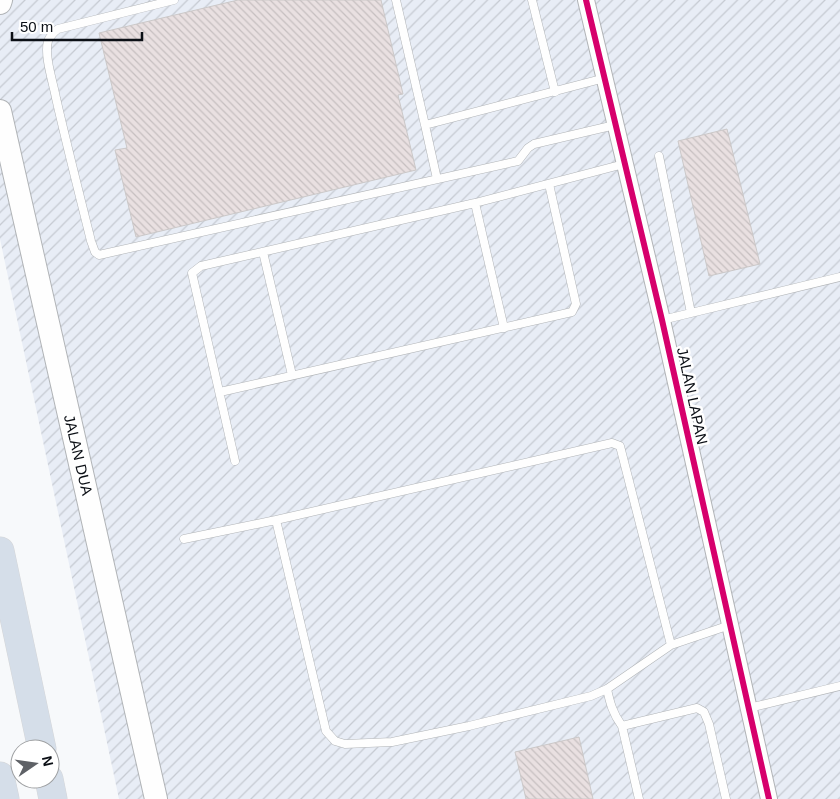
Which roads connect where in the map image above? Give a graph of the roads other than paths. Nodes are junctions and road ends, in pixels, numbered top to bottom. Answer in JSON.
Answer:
{"nodes":[{"id":1,"x":174,"y":0,"type":"edge"},
{"id":2,"x":396,"y":0,"type":"edge"},
{"id":3,"x":532,"y":0,"type":"edge"},
{"id":4,"x":586,"y":0,"type":"edge"},
{"id":5,"x":605,"y":78,"type":"junction"},
{"id":6,"x":556,"y":92,"type":"junction"},
{"id":7,"x":0,"y":111,"type":"edge"},
{"id":8,"x":425,"y":125,"type":"junction"},
{"id":9,"x":616,"y":125,"type":"junction"},
{"id":10,"x":659,"y":156,"type":"dead end"},
{"id":11,"x":624,"y":164,"type":"junction"},
{"id":12,"x":437,"y":179,"type":"junction"},
{"id":13,"x":549,"y":184,"type":"junction"},
{"id":14,"x":475,"y":203,"type":"junction"},
{"id":15,"x":263,"y":252,"type":"junction"},
{"id":16,"x":840,"y":277,"type":"edge"},
{"id":17,"x":691,"y":313,"type":"junction"},
{"id":18,"x":662,"y":320,"type":"junction"},
{"id":19,"x":504,"y":328,"type":"junction"},
{"id":20,"x":292,"y":375,"type":"junction"},
{"id":21,"x":220,"y":392,"type":"junction"},
{"id":22,"x":235,"y":461,"type":"dead end"},
{"id":23,"x":276,"y":520,"type":"junction"},
{"id":24,"x":184,"y":539,"type":"dead end"},
{"id":25,"x":0,"y":551,"type":"edge"},
{"id":26,"x":7,"y":619,"type":"edge"},
{"id":27,"x":730,"y":625,"type":"junction"},
{"id":28,"x":671,"y":646,"type":"junction"},
{"id":29,"x":840,"y":686,"type":"edge"},
{"id":30,"x":607,"y":689,"type":"junction"},
{"id":31,"x":749,"y":708,"type":"junction"},
{"id":32,"x":622,"y":726,"type":"junction"},
{"id":33,"x":39,"y":739,"type":"edge"},
{"id":34,"x":0,"y":776,"type":"edge"},
{"id":35,"x":5,"y":799,"type":"edge"},
{"id":36,"x":156,"y":799,"type":"edge"},
{"id":37,"x":639,"y":799,"type":"edge"},
{"id":38,"x":726,"y":799,"type":"edge"},
{"id":39,"x":769,"y":799,"type":"edge"}],
"edges":[{"from":1,"to":12,"type":"lane"},
{"from":2,"to":8,"type":"lane"},
{"from":3,"to":6,"type":"lane"},
{"from":4,"to":5,"type":"street","name":"JALAN LAPAN"},
{"from":5,"to":6,"type":"lane"},
{"from":5,"to":9,"type":"street","name":"JALAN LAPAN"},
{"from":6,"to":8,"type":"lane"},
{"from":7,"to":36,"type":"main road","name":"JALAN DUA"},
{"from":8,"to":12,"type":"lane"},
{"from":9,"to":11,"type":"street","name":"JALAN LAPAN"},
{"from":9,"to":12,"type":"lane"},
{"from":10,"to":17,"type":"lane"},
{"from":11,"to":13,"type":"lane"},
{"from":11,"to":18,"type":"street","name":"JALAN LAPAN"},
{"from":13,"to":14,"type":"lane"},
{"from":13,"to":19,"type":"lane"},
{"from":14,"to":15,"type":"lane"},
{"from":14,"to":19,"type":"lane"},
{"from":15,"to":20,"type":"lane"},
{"from":15,"to":21,"type":"lane"},
{"from":16,"to":17,"type":"lane"},
{"from":17,"to":18,"type":"lane"},
{"from":18,"to":27,"type":"street","name":"JALAN LAPAN"},
{"from":19,"to":20,"type":"lane"},
{"from":20,"to":21,"type":"lane"},
{"from":21,"to":22,"type":"lane"},
{"from":23,"to":24,"type":"lane"},
{"from":23,"to":28,"type":"lane"},
{"from":23,"to":30,"type":"lane"},
{"from":25,"to":26,"type":"highway"},
{"from":26,"to":33,"type":"highway"},
{"from":27,"to":28,"type":"lane"},
{"from":27,"to":31,"type":"street","name":"JALAN LAPAN"},
{"from":28,"to":30,"type":"lane"},
{"from":29,"to":31,"type":"lane"},
{"from":30,"to":32,"type":"lane"},
{"from":31,"to":39,"type":"street","name":"JALAN LAPAN"},
{"from":32,"to":37,"type":"lane"},
{"from":32,"to":38,"type":"lane"},
{"from":34,"to":35,"type":"highway"}]}
